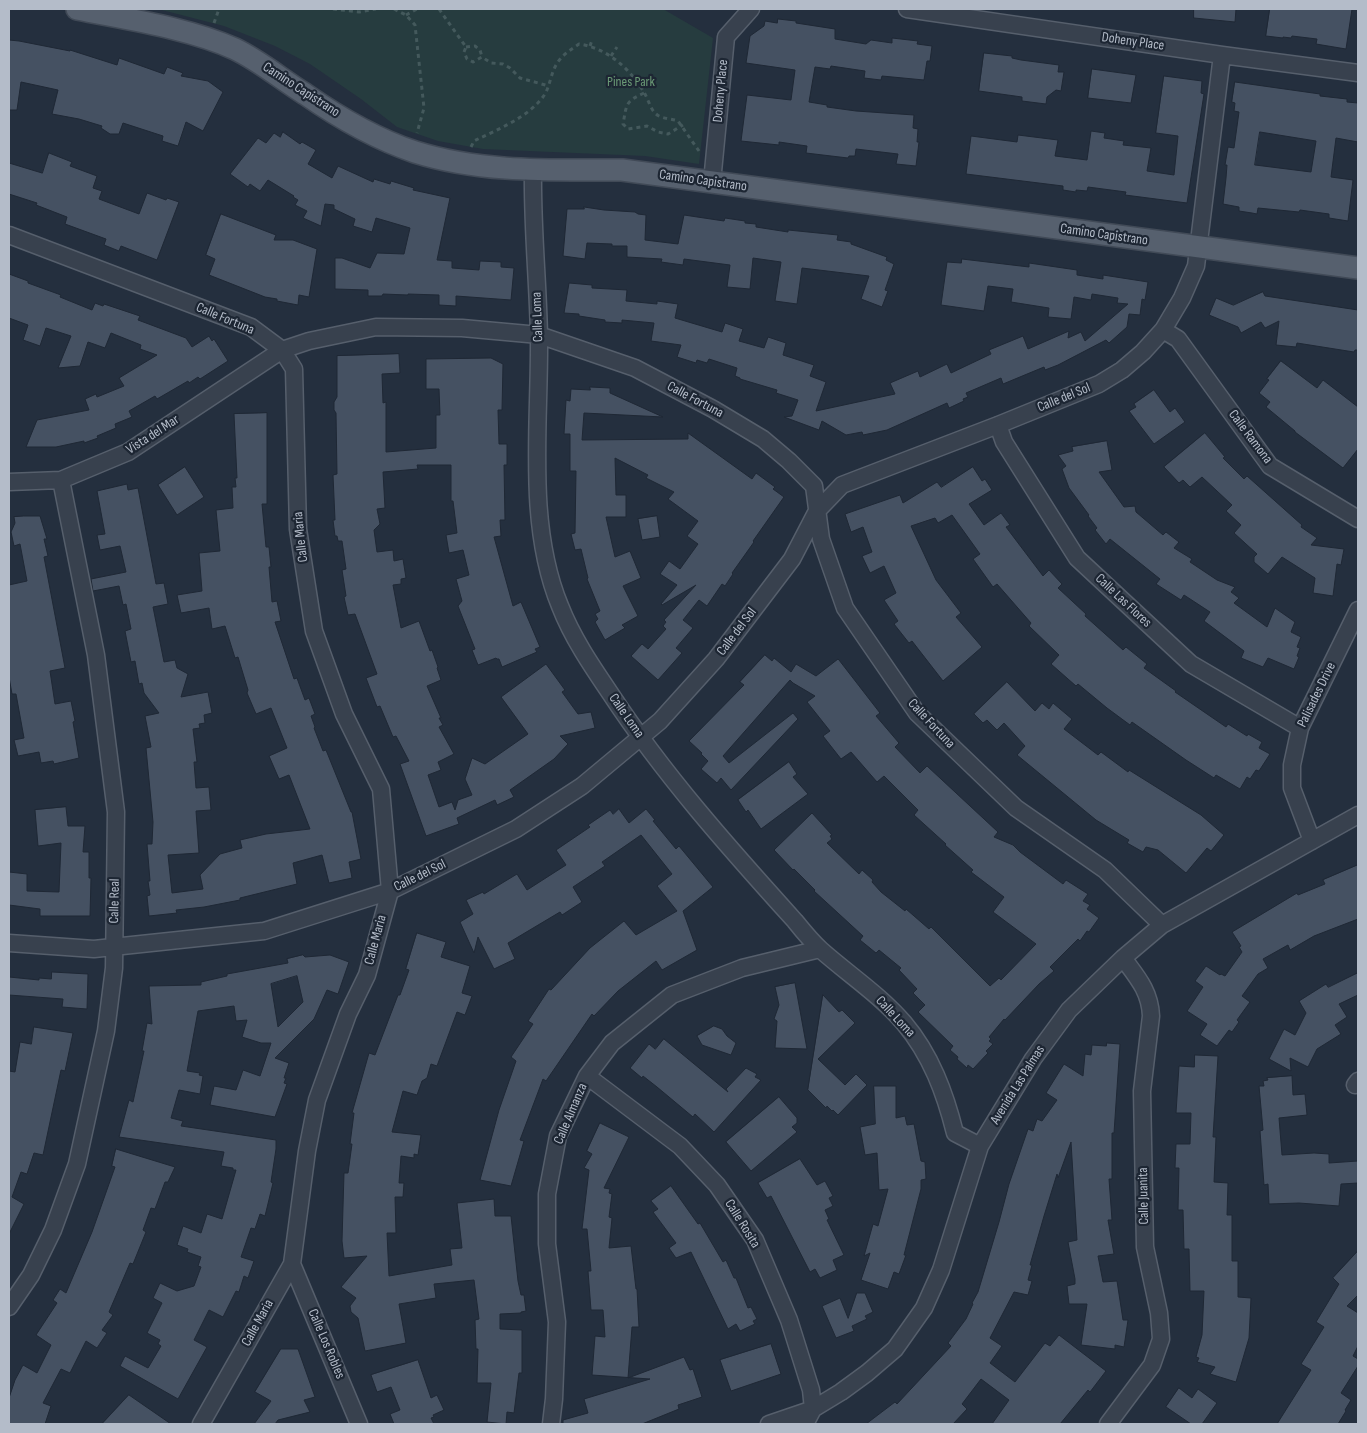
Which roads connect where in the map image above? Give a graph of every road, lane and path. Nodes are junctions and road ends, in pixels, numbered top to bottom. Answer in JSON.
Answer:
{"nodes":[{"id":1,"x":77,"y":9,"type":"edge"},
{"id":2,"x":333,"y":9,"type":"edge"},
{"id":3,"x":376,"y":9,"type":"edge"},
{"id":4,"x":394,"y":9,"type":"edge"},
{"id":5,"x":417,"y":9,"type":"edge"},
{"id":6,"x":439,"y":9,"type":"edge"},
{"id":7,"x":751,"y":9,"type":"edge"},
{"id":8,"x":907,"y":9,"type":"edge"},
{"id":9,"x":406,"y":15,"type":"junction"},
{"id":10,"x":592,"y":40,"type":"dead end"},
{"id":11,"x":590,"y":46,"type":"junction"},
{"id":12,"x":466,"y":47,"type":"junction"},
{"id":13,"x":617,"y":47,"type":"dead end"},
{"id":14,"x":1222,"y":55,"type":"junction"},
{"id":15,"x":612,"y":56,"type":"junction"},
{"id":16,"x":482,"y":57,"type":"junction"},
{"id":17,"x":1358,"y":73,"type":"edge"},
{"id":18,"x":549,"y":86,"type":"junction"},
{"id":19,"x":644,"y":93,"type":"junction"},
{"id":20,"x":683,"y":125,"type":"junction"},
{"id":21,"x":414,"y":151,"type":"junction"},
{"id":22,"x":464,"y":164,"type":"junction"},
{"id":23,"x":533,"y":170,"type":"junction"},
{"id":24,"x":705,"y":181,"type":"junction"},
{"id":25,"x":9,"y":235,"type":"edge"},
{"id":26,"x":1197,"y":247,"type":"junction"},
{"id":27,"x":1358,"y":268,"type":"edge"},
{"id":28,"x":1163,"y":330,"type":"junction"},
{"id":29,"x":539,"y":334,"type":"junction"},
{"id":30,"x":282,"y":350,"type":"junction"},
{"id":31,"x":998,"y":425,"type":"junction"},
{"id":32,"x":61,"y":480,"type":"junction"},
{"id":33,"x":9,"y":482,"type":"edge"},
{"id":34,"x":817,"y":511,"type":"junction"},
{"id":35,"x":1358,"y":520,"type":"edge"},
{"id":36,"x":1358,"y":610,"type":"edge"},
{"id":37,"x":1300,"y":728,"type":"junction"},
{"id":38,"x":641,"y":738,"type":"junction"},
{"id":39,"x":1358,"y":815,"type":"edge"},
{"id":40,"x":1312,"y":841,"type":"junction"},
{"id":41,"x":390,"y":891,"type":"junction"},
{"id":42,"x":1162,"y":926,"type":"junction"},
{"id":43,"x":9,"y":943,"type":"edge"},
{"id":44,"x":114,"y":948,"type":"junction"},
{"id":45,"x":820,"y":949,"type":"junction"},
{"id":46,"x":1123,"y":958,"type":"junction"},
{"id":47,"x":587,"y":1076,"type":"junction"},
{"id":48,"x":980,"y":1146,"type":"junction"},
{"id":49,"x":292,"y":1264,"type":"junction"},
{"id":50,"x":9,"y":1307,"type":"edge"},
{"id":51,"x":813,"y":1409,"type":"junction"},
{"id":52,"x":202,"y":1424,"type":"edge"},
{"id":53,"x":359,"y":1424,"type":"edge"},
{"id":54,"x":551,"y":1424,"type":"edge"},
{"id":55,"x":769,"y":1424,"type":"edge"},
{"id":56,"x":805,"y":1424,"type":"edge"},
{"id":57,"x":1108,"y":1424,"type":"edge"}],
"edges":[{"from":1,"to":21,"type":"main road","name":"Camino Capistrano"},
{"from":2,"to":3,"type":"path"},
{"from":4,"to":9,"type":"path"},
{"from":5,"to":9,"type":"path"},
{"from":6,"to":12,"type":"path"},
{"from":7,"to":24,"type":"street","name":"Doheny Place"},
{"from":8,"to":14,"type":"street","name":"Doheny Place"},
{"from":9,"to":21,"type":"path"},
{"from":10,"to":11,"type":"path"},
{"from":11,"to":15,"type":"path"},
{"from":11,"to":18,"type":"path"},
{"from":12,"to":16,"type":"path"},
{"from":12,"to":16,"type":"path"},
{"from":13,"to":15,"type":"path"},
{"from":14,"to":17,"type":"street","name":"Doheny Place"},
{"from":14,"to":26,"type":"street","name":"Calle del Sol"},
{"from":15,"to":19,"type":"path"},
{"from":16,"to":18,"type":"path"},
{"from":18,"to":22,"type":"path"},
{"from":19,"to":20,"type":"path"},
{"from":19,"to":20,"type":"path"},
{"from":20,"to":24,"type":"path"},
{"from":21,"to":22,"type":"main road","name":"Camino Capistrano"},
{"from":22,"to":23,"type":"main road","name":"Camino Capistrano"},
{"from":23,"to":24,"type":"main road","name":"Camino Capistrano"},
{"from":23,"to":29,"type":"street","name":"Calle Loma"},
{"from":24,"to":26,"type":"main road","name":"Camino Capistrano"},
{"from":25,"to":30,"type":"street","name":"Calle Fortuna"},
{"from":26,"to":27,"type":"main road","name":"Camino Capistrano"},
{"from":26,"to":28,"type":"street","name":"Calle del Sol"},
{"from":28,"to":31,"type":"street","name":"Calle del Sol"},
{"from":28,"to":35,"type":"street","name":"Calle Ramona"},
{"from":29,"to":30,"type":"street","name":"Calle Fortuna"},
{"from":29,"to":34,"type":"street","name":"Calle Fortuna"},
{"from":29,"to":38,"type":"street","name":"Calle Loma"},
{"from":30,"to":32,"type":"street","name":"Vista del Mar"},
{"from":30,"to":41,"type":"street","name":"Calle Maria"},
{"from":31,"to":34,"type":"street","name":"Calle del Sol"},
{"from":31,"to":37,"type":"street","name":"Calle Las Flores"},
{"from":32,"to":33,"type":"street","name":"Vista del Mar"},
{"from":32,"to":44,"type":"street","name":"Calle Real"},
{"from":34,"to":38,"type":"street","name":"Calle del Sol"},
{"from":34,"to":42,"type":"street","name":"Calle Fortuna"},
{"from":36,"to":37,"type":"street","name":"Palisades Drive"},
{"from":37,"to":40,"type":"street","name":"Palisades Drive"},
{"from":38,"to":41,"type":"street","name":"Calle del Sol"},
{"from":38,"to":45,"type":"street","name":"Calle Loma"},
{"from":39,"to":40,"type":"street","name":"Avenida Las Palmas"},
{"from":40,"to":42,"type":"street","name":"Avenida Las Palmas"},
{"from":41,"to":44,"type":"street","name":"Calle del Sol"},
{"from":41,"to":49,"type":"street","name":"Calle Maria"},
{"from":42,"to":46,"type":"street","name":"Avenida Las Palmas"},
{"from":43,"to":44,"type":"street","name":"Calle del Sol"},
{"from":44,"to":50,"type":"street","name":"Calle Real"},
{"from":45,"to":47,"type":"street","name":"Calle Almanza"},
{"from":45,"to":48,"type":"street","name":"Calle Loma"},
{"from":46,"to":48,"type":"street","name":"Avenida Las Palmas"},
{"from":46,"to":57,"type":"street","name":"Calle Juanita"},
{"from":47,"to":51,"type":"street","name":"Calle Rosita"},
{"from":47,"to":54,"type":"street","name":"Calle Almanza"},
{"from":48,"to":51,"type":"street","name":"Avenida Las Palmas"},
{"from":49,"to":52,"type":"street","name":"Calle Maria"},
{"from":49,"to":53,"type":"street","name":"Calle Los Robles"},
{"from":51,"to":55,"type":"street","name":"Avenida Las Palmas"},
{"from":51,"to":56,"type":"street"}]}
